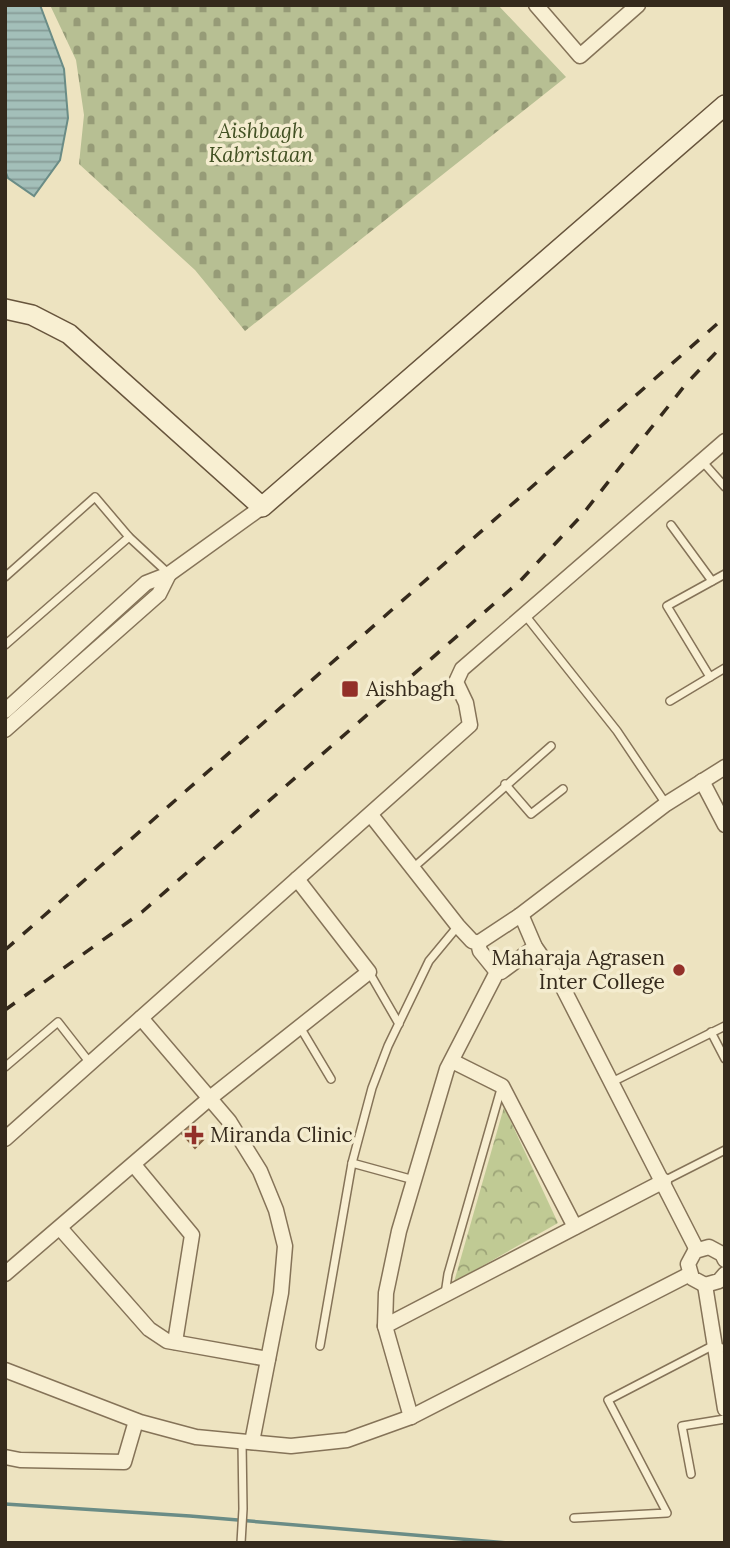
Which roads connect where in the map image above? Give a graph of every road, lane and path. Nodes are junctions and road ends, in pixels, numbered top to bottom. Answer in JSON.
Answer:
{"nodes":[{"id":1,"x":536,"y":5,"type":"edge"},
{"id":2,"x":634,"y":7,"type":"edge"},
{"id":3,"x":725,"y":105,"type":"edge"},
{"id":4,"x":5,"y":309,"type":"edge"},
{"id":5,"x":725,"y":441,"type":"edge"},
{"id":6,"x":702,"y":461,"type":"junction"},
{"id":7,"x":725,"y":487,"type":"edge"},
{"id":8,"x":262,"y":507,"type":"junction"},
{"id":9,"x":671,"y":525,"type":"dead end"},
{"id":10,"x":129,"y":537,"type":"junction"},
{"id":11,"x":169,"y":574,"type":"junction"},
{"id":12,"x":725,"y":574,"type":"edge"},
{"id":13,"x":5,"y":577,"type":"edge"},
{"id":14,"x":712,"y":581,"type":"junction"},
{"id":15,"x":524,"y":615,"type":"junction"},
{"id":16,"x":5,"y":645,"type":"edge"},
{"id":17,"x":725,"y":668,"type":"edge"},
{"id":18,"x":710,"y":677,"type":"junction"},
{"id":19,"x":670,"y":701,"type":"dead end"},
{"id":20,"x":5,"y":711,"type":"edge"},
{"id":21,"x":5,"y":730,"type":"edge"},
{"id":22,"x":551,"y":746,"type":"dead end"},
{"id":23,"x":725,"y":766,"type":"edge"},
{"id":24,"x":702,"y":781,"type":"junction"},
{"id":25,"x":505,"y":784,"type":"junction"},
{"id":26,"x":563,"y":789,"type":"dead end"},
{"id":27,"x":666,"y":804,"type":"junction"},
{"id":28,"x":371,"y":815,"type":"junction"},
{"id":29,"x":725,"y":825,"type":"edge"},
{"id":30,"x":413,"y":868,"type":"junction"},
{"id":31,"x":297,"y":880,"type":"junction"},
{"id":32,"x":519,"y":916,"type":"junction"},
{"id":33,"x":458,"y":926,"type":"junction"},
{"id":34,"x":478,"y":943,"type":"junction"},
{"id":35,"x":535,"y":947,"type":"junction"},
{"id":36,"x":369,"y":972,"type":"junction"},
{"id":37,"x":497,"y":972,"type":"junction"},
{"id":38,"x":141,"y":1018,"type":"junction"},
{"id":39,"x":398,"y":1024,"type":"junction"},
{"id":40,"x":725,"y":1026,"type":"edge"},
{"id":41,"x":299,"y":1027,"type":"junction"},
{"id":42,"x":712,"y":1032,"type":"junction"},
{"id":43,"x":725,"y":1059,"type":"edge"},
{"id":44,"x":452,"y":1061,"type":"junction"},
{"id":45,"x":90,"y":1063,"type":"junction"},
{"id":46,"x":5,"y":1067,"type":"edge"},
{"id":47,"x":331,"y":1079,"type":"dead end"},
{"id":48,"x":612,"y":1083,"type":"junction"},
{"id":49,"x":502,"y":1086,"type":"junction"},
{"id":50,"x":210,"y":1098,"type":"junction"},
{"id":51,"x":5,"y":1139,"type":"edge"},
{"id":52,"x":725,"y":1150,"type":"edge"},
{"id":53,"x":352,"y":1163,"type":"junction"},
{"id":54,"x":134,"y":1165,"type":"junction"},
{"id":55,"x":414,"y":1180,"type":"junction"},
{"id":56,"x":664,"y":1181,"type":"junction"},
{"id":57,"x":575,"y":1227,"type":"junction"},
{"id":58,"x":61,"y":1228,"type":"junction"},
{"id":59,"x":697,"y":1250,"type":"junction"},
{"id":60,"x":725,"y":1258,"type":"edge"},
{"id":61,"x":5,"y":1274,"type":"edge"},
{"id":62,"x":690,"y":1274,"type":"junction"},
{"id":63,"x":718,"y":1281,"type":"edge"},
{"id":64,"x":445,"y":1294,"type":"junction"},
{"id":65,"x":384,"y":1326,"type":"junction"},
{"id":66,"x":175,"y":1342,"type":"junction"},
{"id":67,"x":320,"y":1346,"type":"dead end"},
{"id":68,"x":720,"y":1347,"type":"edge"},
{"id":69,"x":268,"y":1359,"type":"junction"},
{"id":70,"x":5,"y":1370,"type":"edge"},
{"id":71,"x":725,"y":1409,"type":"edge"},
{"id":72,"x":411,"y":1417,"type":"junction"},
{"id":73,"x":725,"y":1419,"type":"edge"},
{"id":74,"x":136,"y":1420,"type":"junction"},
{"id":75,"x":247,"y":1442,"type":"junction"},
{"id":76,"x":5,"y":1457,"type":"edge"},
{"id":77,"x":691,"y":1474,"type":"dead end"},
{"id":78,"x":574,"y":1518,"type":"dead end"},
{"id":79,"x":241,"y":1543,"type":"edge"}],
"edges":[{"from":1,"to":2,"type":"street"},
{"from":3,"to":8,"type":"street"},
{"from":4,"to":8,"type":"street"},
{"from":5,"to":6,"type":"street"},
{"from":6,"to":7,"type":"lane"},
{"from":6,"to":15,"type":"street"},
{"from":8,"to":11,"type":"street"},
{"from":9,"to":14,"type":"lane"},
{"from":10,"to":11,"type":"lane"},
{"from":10,"to":13,"type":"lane"},
{"from":10,"to":16,"type":"lane"},
{"from":11,"to":20,"type":"street"},
{"from":11,"to":21,"type":"street"},
{"from":12,"to":14,"type":"lane"},
{"from":14,"to":18,"type":"lane"},
{"from":15,"to":27,"type":"lane"},
{"from":15,"to":28,"type":"street"},
{"from":17,"to":18,"type":"lane"},
{"from":18,"to":19,"type":"lane"},
{"from":22,"to":25,"type":"lane"},
{"from":23,"to":24,"type":"street"},
{"from":24,"to":27,"type":"street"},
{"from":24,"to":29,"type":"street"},
{"from":25,"to":26,"type":"lane"},
{"from":25,"to":30,"type":"lane"},
{"from":27,"to":32,"type":"street"},
{"from":28,"to":30,"type":"street"},
{"from":28,"to":31,"type":"street"},
{"from":30,"to":33,"type":"street"},
{"from":31,"to":36,"type":"street"},
{"from":31,"to":38,"type":"street"},
{"from":32,"to":34,"type":"street"},
{"from":32,"to":35,"type":"street"},
{"from":33,"to":34,"type":"street"},
{"from":33,"to":39,"type":"lane"},
{"from":34,"to":37,"type":"street"},
{"from":35,"to":37,"type":"street"},
{"from":35,"to":48,"type":"street"},
{"from":36,"to":39,"type":"lane"},
{"from":36,"to":41,"type":"street"},
{"from":37,"to":44,"type":"street"},
{"from":38,"to":45,"type":"street"},
{"from":38,"to":50,"type":"street"},
{"from":39,"to":53,"type":"lane"},
{"from":40,"to":42,"type":"lane"},
{"from":41,"to":47,"type":"lane"},
{"from":41,"to":50,"type":"street"},
{"from":42,"to":43,"type":"lane"},
{"from":42,"to":48,"type":"lane"},
{"from":44,"to":49,"type":"street"},
{"from":44,"to":55,"type":"street"},
{"from":45,"to":46,"type":"lane"},
{"from":45,"to":51,"type":"street"},
{"from":48,"to":56,"type":"street"},
{"from":49,"to":57,"type":"street"},
{"from":49,"to":64,"type":"lane"},
{"from":50,"to":54,"type":"street"},
{"from":50,"to":69,"type":"street"},
{"from":52,"to":56,"type":"lane"},
{"from":53,"to":55,"type":"lane"},
{"from":53,"to":67,"type":"lane"},
{"from":54,"to":58,"type":"street"},
{"from":54,"to":66,"type":"street"},
{"from":55,"to":65,"type":"street"},
{"from":56,"to":57,"type":"street"},
{"from":56,"to":59,"type":"street"},
{"from":57,"to":64,"type":"street"},
{"from":58,"to":61,"type":"street"},
{"from":58,"to":66,"type":"street"},
{"from":59,"to":60,"type":"street"},
{"from":59,"to":62,"type":"street"},
{"from":62,"to":63,"type":"street"},
{"from":62,"to":72,"type":"street"},
{"from":63,"to":68,"type":"street"},
{"from":64,"to":65,"type":"street"},
{"from":65,"to":72,"type":"street"},
{"from":66,"to":69,"type":"street"},
{"from":68,"to":71,"type":"street"},
{"from":68,"to":78,"type":"lane"},
{"from":69,"to":75,"type":"street"},
{"from":70,"to":74,"type":"street"},
{"from":72,"to":75,"type":"street"},
{"from":73,"to":77,"type":"lane"},
{"from":74,"to":75,"type":"street"},
{"from":74,"to":76,"type":"street"},
{"from":75,"to":79,"type":"lane"}]}
